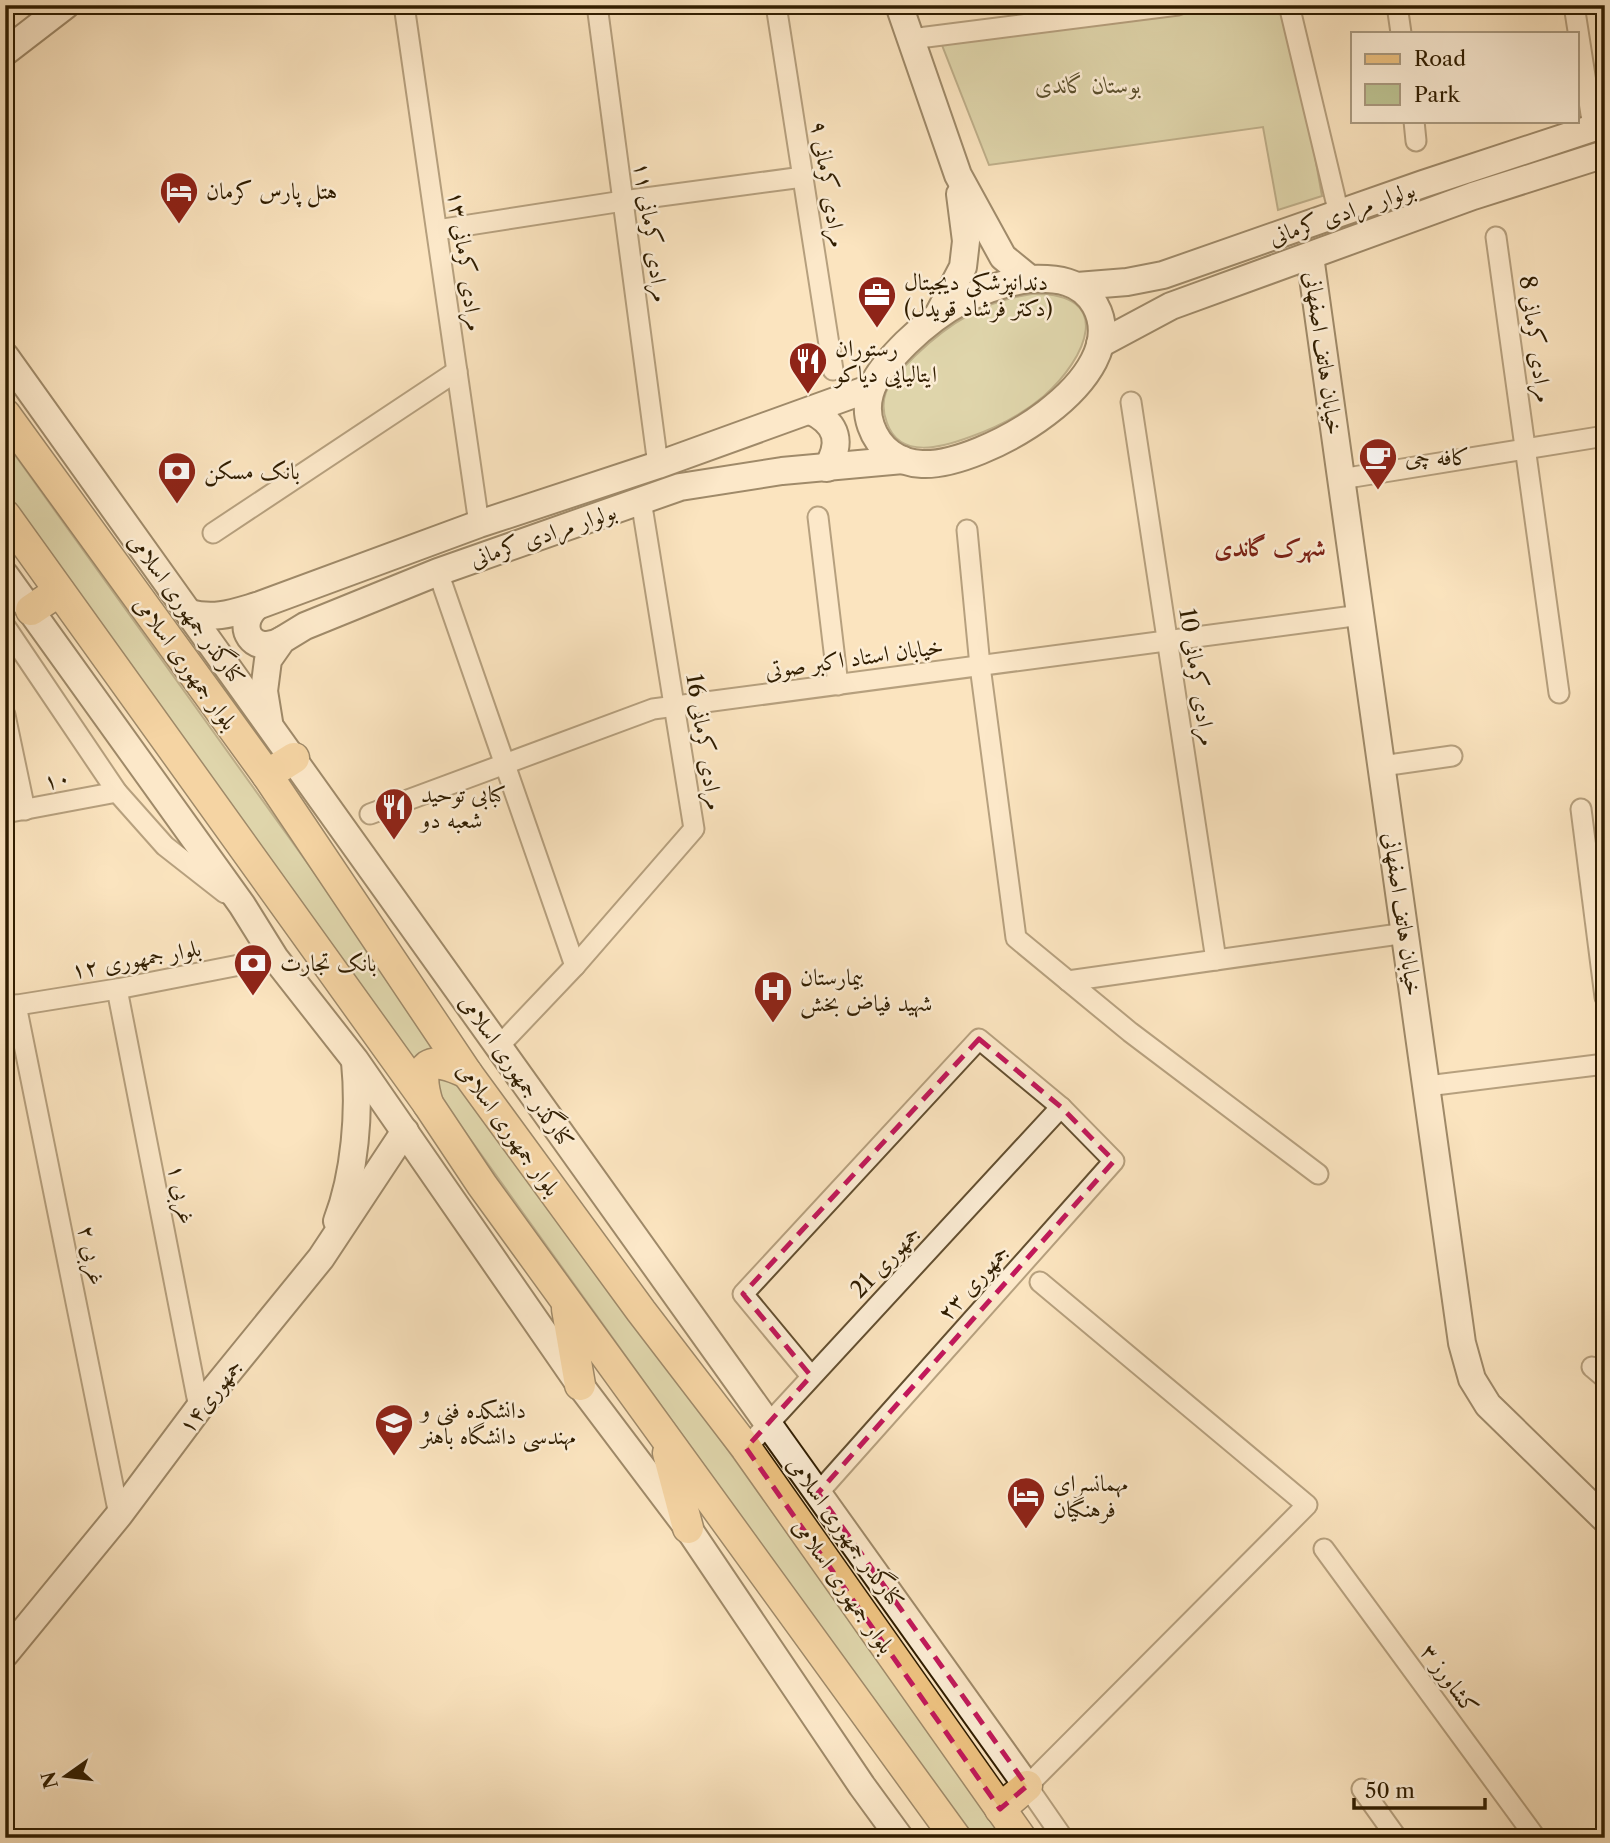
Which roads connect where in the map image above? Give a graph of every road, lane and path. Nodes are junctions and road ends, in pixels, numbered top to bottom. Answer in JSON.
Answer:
{"nodes":[{"id":1,"x":66,"y":5,"type":"edge"},
{"id":2,"x":404,"y":5,"type":"edge"},
{"id":3,"x":597,"y":5,"type":"edge"},
{"id":4,"x":776,"y":5,"type":"edge"},
{"id":5,"x":899,"y":5,"type":"edge"},
{"id":6,"x":1178,"y":5,"type":"edge"},
{"id":7,"x":1289,"y":5,"type":"edge"},
{"id":8,"x":1397,"y":5,"type":"edge"},
{"id":9,"x":1574,"y":5,"type":"edge"},
{"id":10,"x":1401,"y":32,"type":"edge"},
{"id":11,"x":911,"y":39,"type":"junction"},
{"id":12,"x":6,"y":52,"type":"edge"},
{"id":13,"x":1414,"y":122,"type":"edge"},
{"id":14,"x":1599,"y":126,"type":"edge"},
{"id":15,"x":1416,"y":141,"type":"dead end"},
{"id":16,"x":1605,"y":154,"type":"edge"},
{"id":17,"x":958,"y":175,"type":"junction"},
{"id":18,"x":803,"y":177,"type":"junction"},
{"id":19,"x":623,"y":201,"type":"junction"},
{"id":20,"x":1339,"y":214,"type":"junction"},
{"id":21,"x":437,"y":230,"type":"junction"},
{"id":22,"x":1496,"y":237,"type":"dead end"},
{"id":23,"x":1310,"y":256,"type":"junction"},
{"id":24,"x":1030,"y":279,"type":"junction"},
{"id":25,"x":1127,"y":282,"type":"junction"},
{"id":26,"x":1077,"y":286,"type":"junction"},
{"id":27,"x":939,"y":313,"type":"junction"},
{"id":28,"x":1142,"y":320,"type":"junction"},
{"id":29,"x":1100,"y":344,"type":"junction"},
{"id":30,"x":5,"y":356,"type":"edge"},
{"id":31,"x":457,"y":370,"type":"junction"},
{"id":32,"x":833,"y":370,"type":"dead end"},
{"id":33,"x":871,"y":388,"type":"junction"},
{"id":34,"x":1131,"y":402,"type":"dead end"},
{"id":35,"x":811,"y":411,"type":"junction"},
{"id":36,"x":5,"y":414,"type":"edge"},
{"id":37,"x":1605,"y":436,"type":"edge"},
{"id":38,"x":1526,"y":449,"type":"junction"},
{"id":39,"x":903,"y":460,"type":"junction"},
{"id":40,"x":658,"y":465,"type":"junction"},
{"id":41,"x":827,"y":468,"type":"junction"},
{"id":42,"x":1341,"y":479,"type":"junction"},
{"id":43,"x":641,"y":500,"type":"junction"},
{"id":44,"x":5,"y":515,"type":"edge"},
{"id":45,"x":818,"y":517,"type":"dead end"},
{"id":46,"x":479,"y":524,"type":"junction"},
{"id":47,"x":967,"y":530,"type":"dead end"},
{"id":48,"x":213,"y":533,"type":"dead end"},
{"id":49,"x":439,"y":572,"type":"junction"},
{"id":50,"x":5,"y":575,"type":"edge"},
{"id":51,"x":59,"y":591,"type":"junction"},
{"id":52,"x":257,"y":606,"type":"junction"},
{"id":53,"x":31,"y":610,"type":"junction"},
{"id":54,"x":189,"y":613,"type":"junction"},
{"id":55,"x":1361,"y":615,"type":"junction"},
{"id":56,"x":5,"y":626,"type":"edge"},
{"id":57,"x":282,"y":640,"type":"junction"},
{"id":58,"x":1167,"y":641,"type":"junction"},
{"id":59,"x":980,"y":666,"type":"junction"},
{"id":60,"x":838,"y":685,"type":"junction"},
{"id":61,"x":1559,"y":693,"type":"dead end"},
{"id":62,"x":674,"y":706,"type":"junction"},
{"id":63,"x":5,"y":715,"type":"edge"},
{"id":64,"x":269,"y":723,"type":"junction"},
{"id":65,"x":1452,"y":756,"type":"dead end"},
{"id":66,"x":294,"y":758,"type":"junction"},
{"id":67,"x":505,"y":765,"type":"junction"},
{"id":68,"x":1382,"y":766,"type":"junction"},
{"id":69,"x":267,"y":775,"type":"junction"},
{"id":70,"x":117,"y":792,"type":"junction"},
{"id":71,"x":1581,"y":809,"type":"dead end"},
{"id":72,"x":15,"y":811,"type":"edge"},
{"id":73,"x":370,"y":814,"type":"dead end"},
{"id":74,"x":242,"y":905,"type":"junction"},
{"id":75,"x":1405,"y":933,"type":"junction"},
{"id":76,"x":275,"y":958,"type":"junction"},
{"id":77,"x":1216,"y":960,"type":"junction"},
{"id":78,"x":575,"y":966,"type":"junction"},
{"id":79,"x":1068,"y":981,"type":"junction"},
{"id":80,"x":117,"y":989,"type":"junction"},
{"id":81,"x":1605,"y":997,"type":"edge"},
{"id":82,"x":10,"y":1006,"type":"edge"},
{"id":83,"x":499,"y":1046,"type":"junction"},
{"id":84,"x":355,"y":1060,"type":"junction"},
{"id":85,"x":1605,"y":1064,"type":"edge"},
{"id":86,"x":467,"y":1073,"type":"junction"},
{"id":87,"x":1427,"y":1086,"type":"junction"},
{"id":88,"x":428,"y":1104,"type":"junction"},
{"id":89,"x":1061,"y":1107,"type":"junction"},
{"id":90,"x":405,"y":1131,"type":"junction"},
{"id":91,"x":1318,"y":1174,"type":"dead end"},
{"id":92,"x":321,"y":1258,"type":"junction"},
{"id":93,"x":1040,"y":1282,"type":"dead end"},
{"id":94,"x":566,"y":1302,"type":"junction"},
{"id":95,"x":811,"y":1376,"type":"junction"},
{"id":96,"x":580,"y":1385,"type":"junction"},
{"id":97,"x":200,"y":1408,"type":"junction"},
{"id":98,"x":767,"y":1423,"type":"junction"},
{"id":99,"x":664,"y":1436,"type":"junction"},
{"id":100,"x":746,"y":1448,"type":"junction"},
{"id":101,"x":818,"y":1493,"type":"junction"},
{"id":102,"x":119,"y":1515,"type":"junction"},
{"id":103,"x":1605,"y":1519,"type":"edge"},
{"id":104,"x":688,"y":1528,"type":"junction"},
{"id":105,"x":1324,"y":1549,"type":"dead end"},
{"id":106,"x":5,"y":1654,"type":"edge"},
{"id":107,"x":914,"y":1781,"type":"junction"},
{"id":108,"x":1027,"y":1786,"type":"junction"},
{"id":109,"x":1362,"y":1789,"type":"dead end"},
{"id":110,"x":1000,"y":1809,"type":"junction"},
{"id":111,"x":900,"y":1838,"type":"edge"},
{"id":112,"x":938,"y":1838,"type":"edge"},
{"id":113,"x":956,"y":1838,"type":"edge"},
{"id":114,"x":1021,"y":1838,"type":"edge"},
{"id":115,"x":1063,"y":1838,"type":"edge"},
{"id":116,"x":1397,"y":1838,"type":"edge"},
{"id":117,"x":1536,"y":1838,"type":"edge"}],
"edges":[{"from":1,"to":12,"type":"street"},
{"from":2,"to":21,"type":"street","name":"مرادی کرمانی ۱۳"},
{"from":3,"to":19,"type":"street","name":"مرادی کرمانی ۱۱"},
{"from":4,"to":18,"type":"street","name":"مرادی کرمانی ۹"},
{"from":5,"to":11,"type":"street"},
{"from":6,"to":11,"type":"street"},
{"from":7,"to":20,"type":"street"},
{"from":8,"to":10,"type":"street"},
{"from":9,"to":14,"type":"street"},
{"from":11,"to":17,"type":"street"},
{"from":13,"to":15,"type":"street"},
{"from":14,"to":20,"type":"street","name":"بولوار مرادی کرمانی"},
{"from":16,"to":23,"type":"street","name":"بولوار مرادی کرمانی"},
{"from":17,"to":24,"type":"street"},
{"from":17,"to":27,"type":"street"},
{"from":18,"to":19,"type":"street"},
{"from":18,"to":32,"type":"street","name":"مرادی کرمانی ۹"},
{"from":19,"to":21,"type":"street"},
{"from":19,"to":40,"type":"street","name":"مرادی کرمانی ۱۱"},
{"from":20,"to":25,"type":"street","name":"بولوار مرادی کرمانی"},
{"from":21,"to":31,"type":"street","name":"مرادی کرمانی ۱۳"},
{"from":22,"to":38,"type":"street","name":"مرادی کرمانی 8"},
{"from":23,"to":28,"type":"street","name":"بولوار مرادی کرمانی"},
{"from":23,"to":42,"type":"street","name":"خیابان هاتف اصفهانی"},
{"from":24,"to":26,"type":"street"},
{"from":24,"to":27,"type":"street"},
{"from":25,"to":26,"type":"street","name":"بولوار مرادی کرمانی"},
{"from":25,"to":28,"type":"street"},
{"from":26,"to":29,"type":"street"},
{"from":27,"to":33,"type":"street"},
{"from":28,"to":29,"type":"street","name":"بولوار مرادی کرمانی"},
{"from":29,"to":39,"type":"street"},
{"from":30,"to":54,"type":"street","name":"کنارگذر جمهوری اسلامی"},
{"from":31,"to":46,"type":"street","name":"مرادی کرمانی ۱۳"},
{"from":31,"to":48,"type":"street"},
{"from":33,"to":35,"type":"street","name":"بولوار مرادی کرمانی"},
{"from":33,"to":39,"type":"street"},
{"from":34,"to":58,"type":"street","name":"مرادی کرمانی 10"},
{"from":35,"to":40,"type":"street","name":"بولوار مرادی کرمانی"},
{"from":35,"to":41,"type":"street"},
{"from":36,"to":69,"type":"main road","name":"بلوار جمهوری اسلامی"},
{"from":37,"to":38,"type":"street"},
{"from":38,"to":42,"type":"street"},
{"from":38,"to":61,"type":"street","name":"مرادی کرمانی 8"},
{"from":39,"to":41,"type":"street","name":"بولوار مرادی کرمانی"},
{"from":40,"to":46,"type":"street","name":"بولوار مرادی کرمانی"},
{"from":41,"to":43,"type":"street","name":"بولوار مرادی کرمانی"},
{"from":42,"to":55,"type":"street","name":"خیابان هاتف اصفهانی"},
{"from":43,"to":49,"type":"street","name":"بولوار مرادی کرمانی"},
{"from":43,"to":62,"type":"street","name":"مرادی کرمانی 16"},
{"from":44,"to":51,"type":"main road"},
{"from":45,"to":60,"type":"street"},
{"from":46,"to":52,"type":"street","name":"بولوار مرادی کرمانی"},
{"from":47,"to":59,"type":"street"},
{"from":49,"to":57,"type":"street","name":"بولوار مرادی کرمانی"},
{"from":49,"to":67,"type":"street"},
{"from":50,"to":53,"type":"street"},
{"from":51,"to":53,"type":"main road"},
{"from":51,"to":88,"type":"main road"},
{"from":52,"to":54,"type":"street","name":"بولوار مرادی کرمانی"},
{"from":52,"to":57,"type":"street"},
{"from":53,"to":74,"type":"street"},
{"from":54,"to":64,"type":"street","name":"کنارگذر جمهوری اسلامی"},
{"from":55,"to":58,"type":"street","name":"خیابان استاد اکبر صوتی"},
{"from":55,"to":68,"type":"street","name":"خیابان هاتف اصفهانی"},
{"from":56,"to":70,"type":"street"},
{"from":57,"to":64,"type":"street"},
{"from":58,"to":59,"type":"street","name":"خیابان استاد اکبر صوتی"},
{"from":58,"to":77,"type":"street","name":"مرادی کرمانی 10"},
{"from":59,"to":60,"type":"street","name":"خیابان استاد اکبر صوتی"},
{"from":59,"to":79,"type":"street"},
{"from":60,"to":62,"type":"street","name":"خیابان استاد اکبر صوتی"},
{"from":62,"to":67,"type":"street","name":"خیابان استاد اکبر صوتی"},
{"from":62,"to":78,"type":"street","name":"مرادی کرمانی 16"},
{"from":63,"to":72,"type":"street"},
{"from":64,"to":66,"type":"street","name":"کنارگذر جمهوری اسلامی"},
{"from":65,"to":68,"type":"street"},
{"from":66,"to":69,"type":"main road"},
{"from":66,"to":83,"type":"street","name":"کنارگذر جمهوری اسلامی"},
{"from":67,"to":73,"type":"street","name":"خیابان استاد اکبر صوتی"},
{"from":67,"to":78,"type":"street"},
{"from":68,"to":75,"type":"street","name":"خیابان هاتف اصفهانی"},
{"from":69,"to":86,"type":"main road","name":"بلوار جمهوری اسلامی"},
{"from":70,"to":72,"type":"street","name":"۱۰"},
{"from":70,"to":74,"type":"street"},
{"from":71,"to":81,"type":"street"},
{"from":74,"to":76,"type":"street"},
{"from":75,"to":77,"type":"street"},
{"from":75,"to":87,"type":"street","name":"خیابان هاتف اصفهانی"},
{"from":76,"to":80,"type":"street","name":"بلوار جمهوری ۱۲"},
{"from":76,"to":84,"type":"street"},
{"from":77,"to":79,"type":"street"},
{"from":78,"to":83,"type":"street","name":"مرادی کرمانی 16"},
{"from":79,"to":91,"type":"street"},
{"from":80,"to":82,"type":"street","name":"بلوار جمهوری ۱۲"},
{"from":80,"to":97,"type":"street","name":"۱ غربی"},
{"from":82,"to":102,"type":"street","name":"۲ غربی"},
{"from":83,"to":98,"type":"street","name":"کنارگذر جمهوری اسلامی"},
{"from":84,"to":90,"type":"street"},
{"from":84,"to":92,"type":"street"},
{"from":85,"to":87,"type":"street"},
{"from":86,"to":88,"type":"main road"},
{"from":86,"to":100,"type":"main road","name":"بلوار جمهوری اسلامی"},
{"from":87,"to":103,"type":"street","name":"خیابان هاتف اصفهانی"},
{"from":88,"to":94,"type":"main road"},
{"from":89,"to":95,"type":"street","name":"جمهوری 21"},
{"from":89,"to":95,"type":"street"},
{"from":89,"to":101,"type":"street","name":"۲۳ جمهوری"},
{"from":90,"to":92,"type":"street","name":"جمهوری۱۴"},
{"from":90,"to":96,"type":"street"},
{"from":92,"to":97,"type":"street","name":"جمهوری۱۴"},
{"from":93,"to":108,"type":"street"},
{"from":94,"to":96,"type":"main road"},
{"from":94,"to":99,"type":"main road"},
{"from":95,"to":98,"type":"street","name":"جمهوری 21"},
{"from":96,"to":104,"type":"street"},
{"from":97,"to":102,"type":"street","name":"جمهوری۱۴"},
{"from":98,"to":100,"type":"street","name":"جمهوری 21"},
{"from":98,"to":101,"type":"street","name":"کنارگذر جمهوری اسلامی"},
{"from":99,"to":104,"type":"main road"},
{"from":99,"to":107,"type":"main road"},
{"from":100,"to":110,"type":"main road","name":"بلوار جمهوری اسلامی"},
{"from":101,"to":108,"type":"street","name":"کنارگذر جمهوری اسلامی"},
{"from":102,"to":106,"type":"street","name":"جمهوری۱۴"},
{"from":104,"to":111,"type":"street"},
{"from":105,"to":117,"type":"street","name":"کشاورز ۳"},
{"from":107,"to":112,"type":"street"},
{"from":107,"to":113,"type":"main road"},
{"from":108,"to":110,"type":"main road"},
{"from":108,"to":115,"type":"street"},
{"from":109,"to":116,"type":"street"},
{"from":110,"to":114,"type":"main road","name":"بلوار جمهوری اسلامی"}]}
